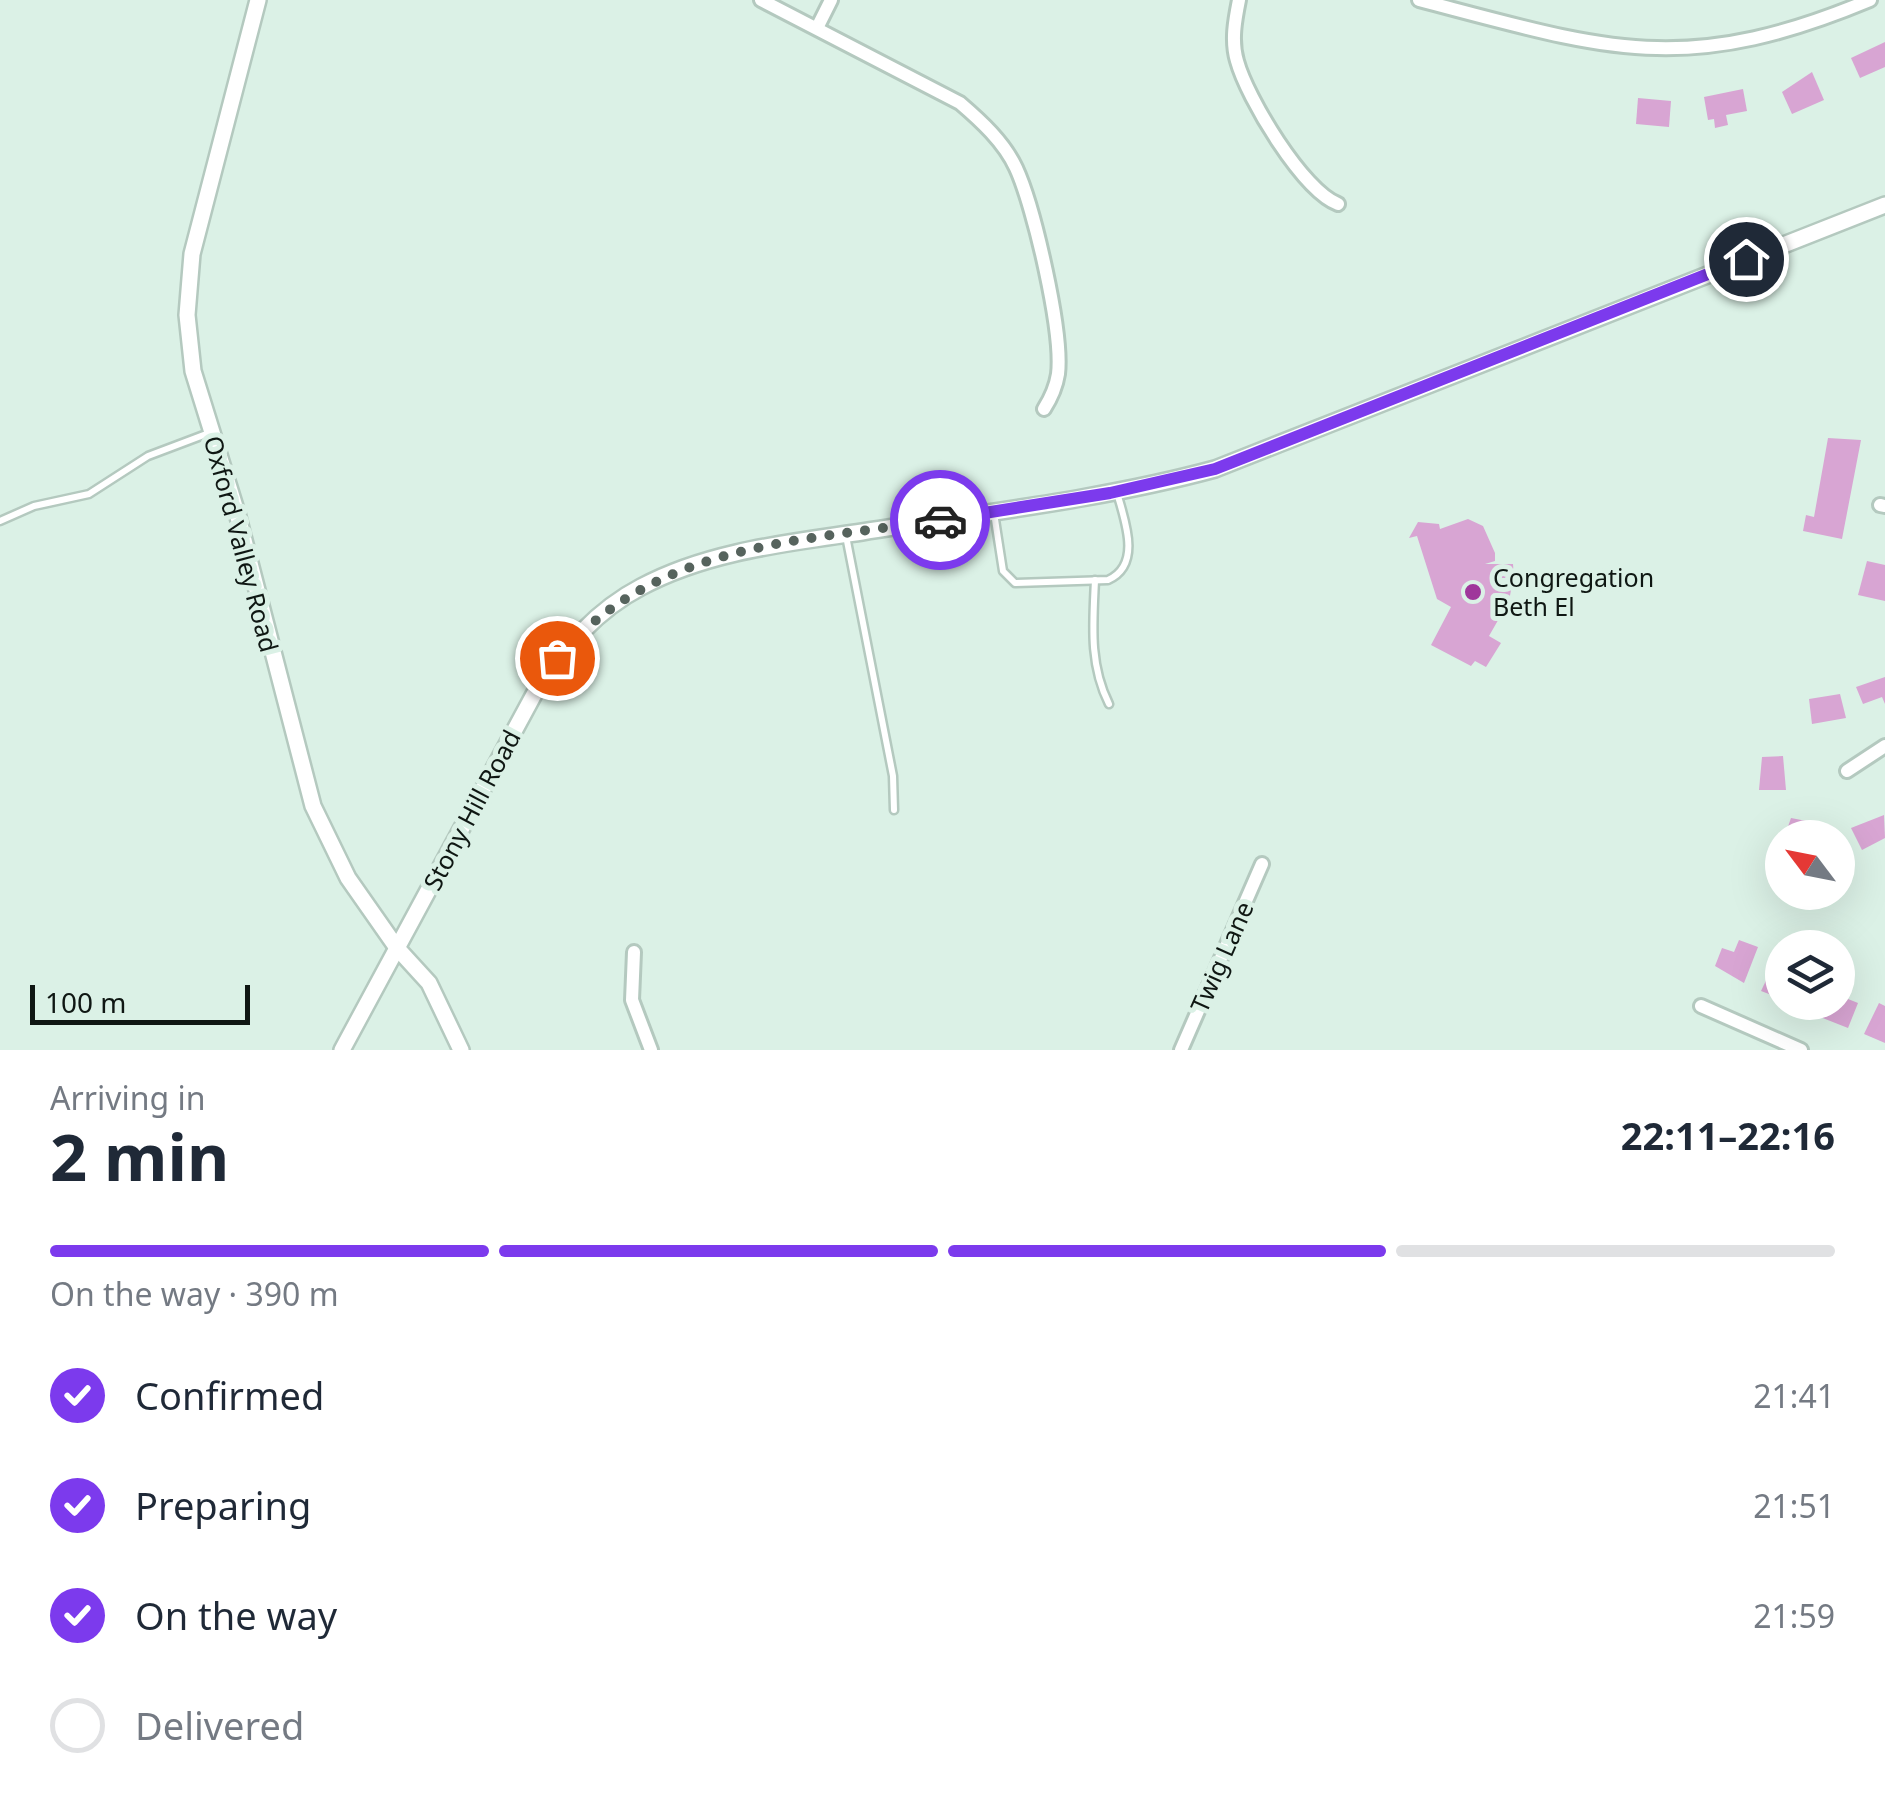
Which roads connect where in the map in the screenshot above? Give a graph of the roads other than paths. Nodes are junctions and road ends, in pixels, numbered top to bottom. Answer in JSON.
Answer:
{"nodes":[{"id":1,"x":258,"y":0,"type":"edge"},
{"id":2,"x":760,"y":0,"type":"edge"},
{"id":3,"x":832,"y":0,"type":"edge"},
{"id":4,"x":1239,"y":0,"type":"edge"},
{"id":5,"x":1420,"y":0,"type":"edge"},
{"id":6,"x":1870,"y":0,"type":"edge"},
{"id":7,"x":816,"y":28,"type":"junction"},
{"id":8,"x":1338,"y":204,"type":"dead end"},
{"id":9,"x":1885,"y":205,"type":"edge"},
{"id":10,"x":1044,"y":409,"type":"dead end"},
{"id":11,"x":210,"y":433,"type":"junction"},
{"id":12,"x":1117,"y":492,"type":"junction"},
{"id":13,"x":994,"y":511,"type":"junction"},
{"id":14,"x":0,"y":521,"type":"edge"},
{"id":15,"x":846,"y":534,"type":"junction"},
{"id":16,"x":1095,"y":580,"type":"junction"},
{"id":17,"x":1109,"y":704,"type":"dead end"},
{"id":18,"x":1885,"y":746,"type":"edge"},
{"id":19,"x":1846,"y":771,"type":"dead end"},
{"id":20,"x":894,"y":810,"type":"dead end"},
{"id":21,"x":1262,"y":864,"type":"dead end"},
{"id":22,"x":397,"y":948,"type":"junction"},
{"id":23,"x":634,"y":952,"type":"dead end"},
{"id":24,"x":1701,"y":1006,"type":"dead end"},
{"id":25,"x":342,"y":1050,"type":"edge"},
{"id":26,"x":461,"y":1050,"type":"edge"},
{"id":27,"x":650,"y":1050,"type":"edge"},
{"id":28,"x":1180,"y":1050,"type":"edge"},
{"id":29,"x":1801,"y":1050,"type":"edge"}],
"edges":[{"from":1,"to":11,"type":"street","name":"Oxford Valley Road"},
{"from":2,"to":7,"type":"street"},
{"from":3,"to":7,"type":"street"},
{"from":4,"to":8,"type":"street"},
{"from":5,"to":6,"type":"street"},
{"from":7,"to":10,"type":"street"},
{"from":9,"to":12,"type":"street","name":"Stony Hill Road"},
{"from":11,"to":14,"type":"lane"},
{"from":11,"to":22,"type":"street","name":"Oxford Valley Road"},
{"from":12,"to":13,"type":"street","name":"Stony Hill Road"},
{"from":12,"to":16,"type":"lane"},
{"from":13,"to":15,"type":"street","name":"Stony Hill Road"},
{"from":13,"to":16,"type":"lane"},
{"from":15,"to":20,"type":"lane"},
{"from":15,"to":22,"type":"street","name":"Stony Hill Road"},
{"from":16,"to":17,"type":"lane"},
{"from":18,"to":19,"type":"street"},
{"from":21,"to":28,"type":"street","name":"Twig Lane"},
{"from":22,"to":25,"type":"street","name":"Stony Hill Road"},
{"from":22,"to":26,"type":"street","name":"Oxford Valley Road"},
{"from":23,"to":27,"type":"street"},
{"from":24,"to":29,"type":"street"}]}
